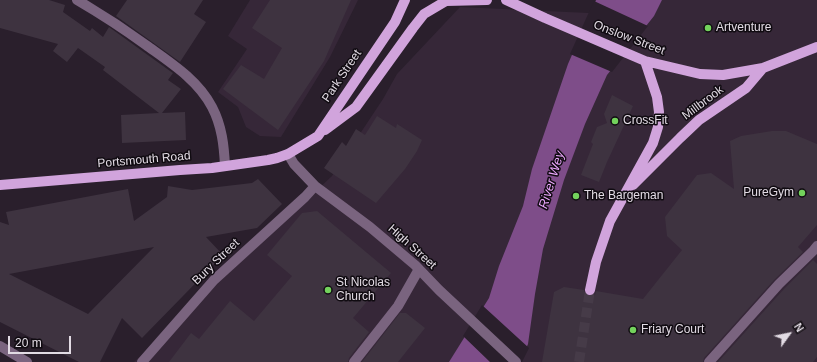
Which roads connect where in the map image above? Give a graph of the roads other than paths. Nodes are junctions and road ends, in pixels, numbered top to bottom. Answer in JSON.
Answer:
{"nodes":[{"id":1,"x":77,"y":0,"type":"edge"},
{"id":2,"x":404,"y":0,"type":"edge"},
{"id":3,"x":487,"y":0,"type":"edge"},
{"id":4,"x":506,"y":0,"type":"edge"},
{"id":5,"x":817,"y":47,"type":"edge"},
{"id":6,"x":645,"y":61,"type":"junction"},
{"id":7,"x":763,"y":68,"type":"junction"},
{"id":8,"x":318,"y":136,"type":"junction"},
{"id":9,"x":288,"y":154,"type":"junction"},
{"id":10,"x":225,"y":166,"type":"junction"},
{"id":11,"x":0,"y":185,"type":"edge"},
{"id":12,"x":315,"y":186,"type":"junction"},
{"id":13,"x":625,"y":194,"type":"junction"},
{"id":14,"x":817,"y":246,"type":"edge"},
{"id":15,"x":419,"y":269,"type":"junction"},
{"id":16,"x":590,"y":290,"type":"tunnel mouth"},
{"id":17,"x":0,"y":346,"type":"edge"},
{"id":18,"x":27,"y":362,"type":"edge"},
{"id":19,"x":142,"y":362,"type":"edge"},
{"id":20,"x":354,"y":362,"type":"edge"},
{"id":21,"x":516,"y":362,"type":"edge"},
{"id":22,"x":709,"y":362,"type":"edge"}],
"edges":[{"from":1,"to":10,"type":"street"},
{"from":2,"to":8,"type":"main road","name":"Park Street"},
{"from":3,"to":8,"type":"main road"},
{"from":4,"to":6,"type":"main road","name":"Onslow Street"},
{"from":5,"to":7,"type":"main road","name":"Onslow Street"},
{"from":6,"to":7,"type":"main road","name":"Onslow Street"},
{"from":6,"to":13,"type":"main road","name":"Millbrook"},
{"from":7,"to":13,"type":"main road","name":"Millbrook"},
{"from":8,"to":9,"type":"main road","name":"Park Street"},
{"from":9,"to":10,"type":"main road","name":"Portsmouth Road"},
{"from":9,"to":12,"type":"street","name":"High Street"},
{"from":10,"to":11,"type":"main road","name":"Portsmouth Road"},
{"from":12,"to":15,"type":"street","name":"High Street"},
{"from":12,"to":19,"type":"street","name":"Bury Street"},
{"from":13,"to":16,"type":"main road","name":"Millbrook"},
{"from":14,"to":22,"type":"street"},
{"from":15,"to":20,"type":"street"},
{"from":15,"to":21,"type":"street","name":"High Street"},
{"from":17,"to":18,"type":"street"}]}
